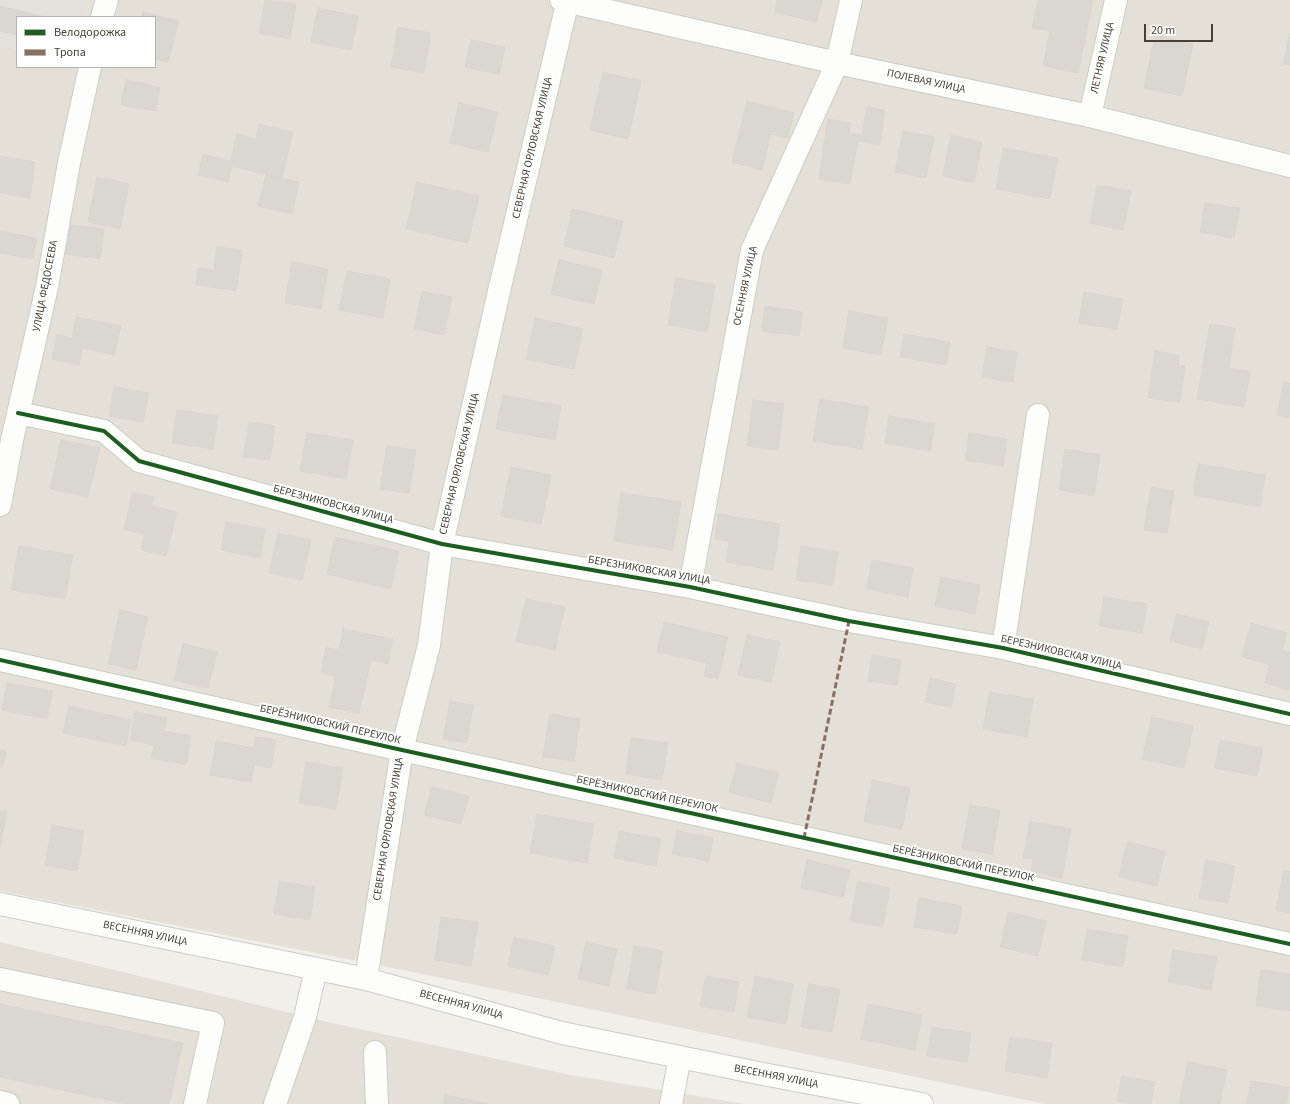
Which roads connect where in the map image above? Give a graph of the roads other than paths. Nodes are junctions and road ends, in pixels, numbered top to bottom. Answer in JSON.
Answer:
{"nodes":[{"id":1,"x":107,"y":0,"type":"edge"},
{"id":2,"x":566,"y":0,"type":"edge"},
{"id":3,"x":851,"y":0,"type":"edge"},
{"id":4,"x":1116,"y":0,"type":"edge"},
{"id":5,"x":102,"y":16,"type":"edge"},
{"id":6,"x":837,"y":63,"type":"junction"},
{"id":7,"x":90,"y":68,"type":"edge"},
{"id":8,"x":1090,"y":116,"type":"junction"},
{"id":9,"x":1290,"y":166,"type":"edge"},
{"id":10,"x":18,"y":412,"type":"junction"},
{"id":11,"x":1038,"y":415,"type":"dead end"},
{"id":12,"x":6,"y":439,"type":"edge"},
{"id":13,"x":0,"y":505,"type":"edge"},
{"id":14,"x":442,"y":544,"type":"junction"},
{"id":15,"x":690,"y":587,"type":"junction"},
{"id":16,"x":1003,"y":648,"type":"junction"},
{"id":17,"x":0,"y":660,"type":"edge"},
{"id":18,"x":1290,"y":714,"type":"edge"},
{"id":19,"x":402,"y":750,"type":"junction"},
{"id":20,"x":0,"y":904,"type":"edge"},
{"id":21,"x":1290,"y":944,"type":"edge"},
{"id":22,"x":316,"y":969,"type":"junction"},
{"id":23,"x":0,"y":979,"type":"edge"},
{"id":24,"x":366,"y":979,"type":"junction"},
{"id":25,"x":375,"y":1052,"type":"dead end"},
{"id":26,"x":680,"y":1057,"type":"junction"},
{"id":27,"x":832,"y":1096,"type":"edge"},
{"id":28,"x":0,"y":1102,"type":"edge"},
{"id":29,"x":8,"y":1104,"type":"edge"},
{"id":30,"x":195,"y":1104,"type":"edge"},
{"id":31,"x":275,"y":1104,"type":"edge"},
{"id":32,"x":377,"y":1104,"type":"edge"},
{"id":33,"x":671,"y":1104,"type":"edge"},
{"id":34,"x":922,"y":1104,"type":"edge"}],
"edges":[{"from":1,"to":5,"type":"street"},
{"from":2,"to":6,"type":"street","name":"ПОЛЕВАЯ УЛИЦА"},
{"from":2,"to":14,"type":"street","name":"СЕВЕРНАЯ ОРЛОВСКАЯ УЛИЦА"},
{"from":3,"to":6,"type":"street","name":"ОСЕННЯЯ УЛИЦА"},
{"from":4,"to":8,"type":"street","name":"ЛЕТНЯЯ УЛИЦА"},
{"from":6,"to":8,"type":"street","name":"ПОЛЕВАЯ УЛИЦА"},
{"from":6,"to":15,"type":"street","name":"ОСЕННЯЯ УЛИЦА"},
{"from":7,"to":10,"type":"street","name":"УЛИЦА ФЕДОСЕЕВА"},
{"from":8,"to":9,"type":"street","name":"ПОЛЕВАЯ УЛИЦА"},
{"from":10,"to":12,"type":"street","name":"УЛИЦА ФЕДОСЕЕВА"},
{"from":10,"to":14,"type":"street","name":"БЕРЕЗНИКОВСКАЯ УЛИЦА"},
{"from":11,"to":16,"type":"street"},
{"from":12,"to":13,"type":"street","name":"УЛИЦА ФЕДОСЕЕВА"},
{"from":14,"to":15,"type":"street","name":"БЕРЕЗНИКОВСКАЯ УЛИЦА"},
{"from":14,"to":19,"type":"street","name":"СЕВЕРНАЯ ОРЛОВСКАЯ УЛИЦА"},
{"from":15,"to":16,"type":"street","name":"БЕРЕЗНИКОВСКАЯ УЛИЦА"},
{"from":16,"to":18,"type":"street","name":"БЕРЕЗНИКОВСКАЯ УЛИЦА"},
{"from":17,"to":19,"type":"street","name":"БЕРЁЗНИКОВСКИЙ ПЕРЕУЛОК"},
{"from":19,"to":21,"type":"street","name":"БЕРЁЗНИКОВСКИЙ ПЕРЕУЛОК"},
{"from":19,"to":24,"type":"street","name":"СЕВЕРНАЯ ОРЛОВСКАЯ УЛИЦА"},
{"from":20,"to":22,"type":"street","name":"ВЕСЕННЯЯ УЛИЦА"},
{"from":22,"to":24,"type":"street","name":"ВЕСЕННЯЯ УЛИЦА"},
{"from":22,"to":31,"type":"street"},
{"from":23,"to":30,"type":"street"},
{"from":24,"to":26,"type":"street","name":"ВЕСЕННЯЯ УЛИЦА"},
{"from":25,"to":32,"type":"street"},
{"from":26,"to":27,"type":"street","name":"ВЕСЕННЯЯ УЛИЦА"},
{"from":26,"to":33,"type":"street"},
{"from":27,"to":34,"type":"street","name":"ВЕСЕННЯЯ УЛИЦА"},
{"from":28,"to":29,"type":"street"}]}
